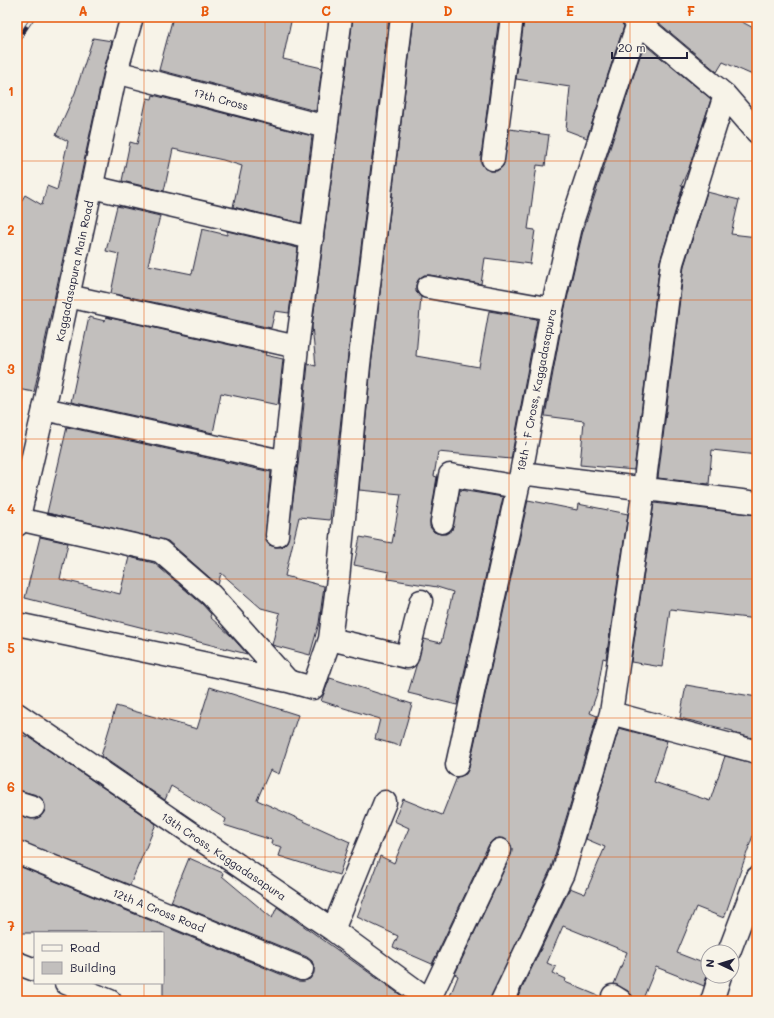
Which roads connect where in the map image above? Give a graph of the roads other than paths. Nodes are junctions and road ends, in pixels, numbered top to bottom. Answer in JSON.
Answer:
{"nodes":[{"id":1,"x":132,"y":17,"type":"edge"},
{"id":2,"x":340,"y":17,"type":"edge"},
{"id":3,"x":402,"y":17,"type":"edge"},
{"id":4,"x":512,"y":17,"type":"edge"},
{"id":5,"x":637,"y":18,"type":"edge"},
{"id":6,"x":116,"y":72,"type":"junction"},
{"id":7,"x":725,"y":95,"type":"junction"},
{"id":8,"x":326,"y":127,"type":"junction"},
{"id":9,"x":757,"y":132,"type":"edge"},
{"id":10,"x":493,"y":159,"type":"dead end"},
{"id":11,"x":92,"y":187,"type":"junction"},
{"id":12,"x":312,"y":238,"type":"junction"},
{"id":13,"x":428,"y":287,"type":"dead end"},
{"id":14,"x":68,"y":296,"type":"junction"},
{"id":15,"x":552,"y":310,"type":"junction"},
{"id":16,"x":297,"y":347,"type":"junction"},
{"id":17,"x":44,"y":409,"type":"junction"},
{"id":18,"x":286,"y":462,"type":"junction"},
{"id":19,"x":519,"y":480,"type":"junction"},
{"id":20,"x":644,"y":488,"type":"junction"},
{"id":21,"x":757,"y":503,"type":"edge"},
{"id":22,"x":18,"y":522,"type":"edge"},
{"id":23,"x":442,"y":522,"type":"dead end"},
{"id":24,"x":277,"y":535,"type":"dead end"},
{"id":25,"x":421,"y":601,"type":"dead end"},
{"id":26,"x":17,"y":624,"type":"edge"},
{"id":27,"x":330,"y":639,"type":"junction"},
{"id":28,"x":288,"y":681,"type":"junction"},
{"id":29,"x":611,"y":713,"type":"junction"},
{"id":30,"x":17,"y":714,"type":"edge"},
{"id":31,"x":757,"y":752,"type":"edge"},
{"id":32,"x":456,"y":765,"type":"dead end"},
{"id":33,"x":385,"y":802,"type":"dead end"},
{"id":34,"x":500,"y":850,"type":"dead end"},
{"id":35,"x":17,"y":852,"type":"edge"},
{"id":36,"x":757,"y":878,"type":"edge"},
{"id":37,"x":333,"y":930,"type":"junction"},
{"id":38,"x":732,"y":944,"type":"edge"},
{"id":39,"x":17,"y":963,"type":"edge"},
{"id":40,"x":302,"y":969,"type":"dead end"},
{"id":41,"x":34,"y":970,"type":"edge"},
{"id":42,"x":68,"y":984,"type":"edge"},
{"id":43,"x":717,"y":984,"type":"edge"},
{"id":44,"x":110,"y":1001,"type":"edge"},
{"id":45,"x":429,"y":1001,"type":"edge"},
{"id":46,"x":502,"y":1001,"type":"edge"},
{"id":47,"x":712,"y":1001,"type":"edge"}],
"edges":[{"from":1,"to":6,"type":"street","name":"Kaggadasapura Main Road"},
{"from":2,"to":8,"type":"street"},
{"from":3,"to":27,"type":"street"},
{"from":4,"to":10,"type":"street"},
{"from":5,"to":7,"type":"street"},
{"from":5,"to":15,"type":"street","name":"19th - F Cross, Kaggadasapura"},
{"from":6,"to":8,"type":"street","name":"17th Cross"},
{"from":6,"to":11,"type":"street","name":"Kaggadasapura Main Road"},
{"from":7,"to":9,"type":"street"},
{"from":7,"to":20,"type":"street"},
{"from":8,"to":12,"type":"street"},
{"from":11,"to":12,"type":"street"},
{"from":11,"to":14,"type":"street","name":"Kaggadasapura Main Road"},
{"from":12,"to":16,"type":"street"},
{"from":13,"to":15,"type":"street"},
{"from":14,"to":16,"type":"street"},
{"from":14,"to":17,"type":"street","name":"Kaggadasapura Main Road"},
{"from":15,"to":19,"type":"street","name":"19th - F Cross, Kaggadasapura"},
{"from":16,"to":18,"type":"street"},
{"from":17,"to":18,"type":"street"},
{"from":17,"to":22,"type":"street","name":"Kaggadasapura Main Road"},
{"from":18,"to":24,"type":"street"},
{"from":19,"to":20,"type":"street"},
{"from":19,"to":23,"type":"street"},
{"from":19,"to":32,"type":"street","name":"19th - F Cross, Kaggadasapura"},
{"from":20,"to":21,"type":"street"},
{"from":20,"to":29,"type":"street"},
{"from":22,"to":28,"type":"street"},
{"from":25,"to":27,"type":"street"},
{"from":26,"to":28,"type":"street"},
{"from":27,"to":28,"type":"street"},
{"from":29,"to":31,"type":"street"},
{"from":29,"to":46,"type":"street"},
{"from":30,"to":37,"type":"street","name":"13th Cross, Kaggadasapura"},
{"from":33,"to":37,"type":"street"},
{"from":34,"to":45,"type":"street"},
{"from":35,"to":40,"type":"street","name":"12th A Cross Road"},
{"from":36,"to":38,"type":"street"},
{"from":37,"to":45,"type":"street","name":"13th Cross, Kaggadasapura"},
{"from":39,"to":41,"type":"street"},
{"from":42,"to":44,"type":"street"},
{"from":43,"to":47,"type":"street"}]}
